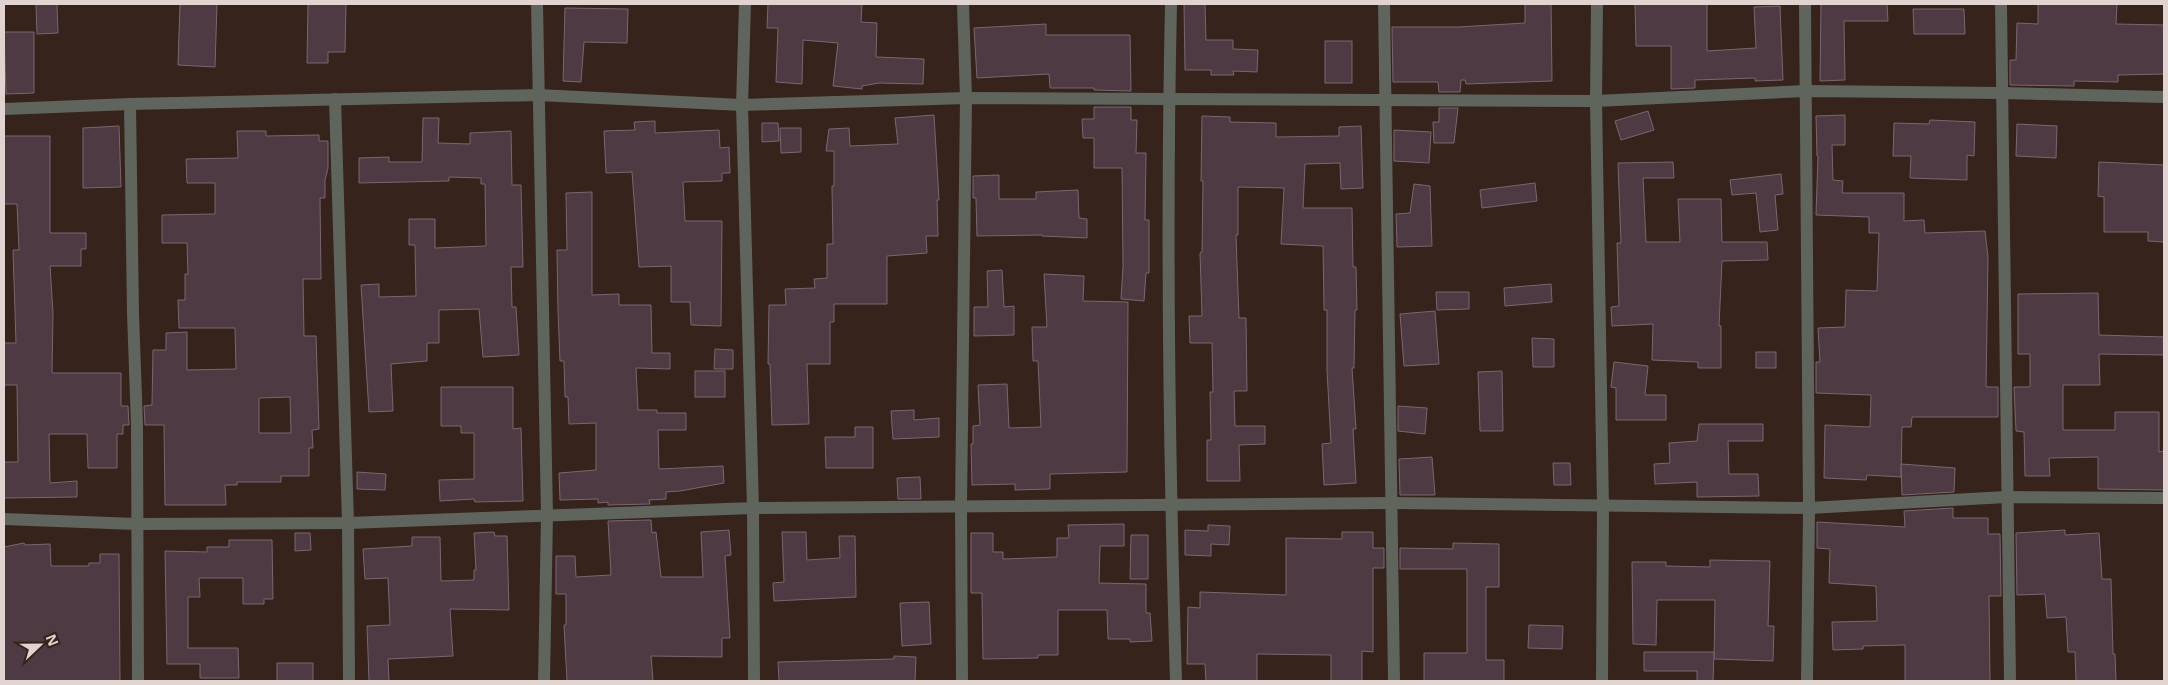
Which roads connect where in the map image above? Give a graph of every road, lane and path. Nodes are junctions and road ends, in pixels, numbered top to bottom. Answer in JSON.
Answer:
{"nodes":[{"id":1,"x":537,"y":4,"type":"edge"},
{"id":2,"x":745,"y":4,"type":"edge"},
{"id":3,"x":963,"y":4,"type":"edge"},
{"id":4,"x":1171,"y":4,"type":"edge"},
{"id":5,"x":1384,"y":4,"type":"edge"},
{"id":6,"x":1597,"y":4,"type":"edge"},
{"id":7,"x":1805,"y":4,"type":"edge"},
{"id":8,"x":2001,"y":4,"type":"edge"},
{"id":9,"x":1806,"y":91,"type":"junction"},
{"id":10,"x":2001,"y":93,"type":"junction"},
{"id":11,"x":538,"y":95,"type":"junction"},
{"id":12,"x":2164,"y":97,"type":"edge"},
{"id":13,"x":966,"y":98,"type":"junction"},
{"id":14,"x":1169,"y":98,"type":"junction"},
{"id":15,"x":335,"y":99,"type":"junction"},
{"id":16,"x":1385,"y":100,"type":"junction"},
{"id":17,"x":1596,"y":101,"type":"junction"},
{"id":18,"x":130,"y":104,"type":"junction"},
{"id":19,"x":742,"y":105,"type":"junction"},
{"id":20,"x":4,"y":109,"type":"edge"},
{"id":21,"x":2006,"y":497,"type":"junction"},
{"id":22,"x":2164,"y":498,"type":"edge"},
{"id":23,"x":1392,"y":503,"type":"junction"},
{"id":24,"x":1170,"y":505,"type":"junction"},
{"id":25,"x":961,"y":506,"type":"junction"},
{"id":26,"x":1603,"y":506,"type":"junction"},
{"id":27,"x":753,"y":508,"type":"junction"},
{"id":28,"x":1809,"y":508,"type":"junction"},
{"id":29,"x":547,"y":515,"type":"junction"},
{"id":30,"x":4,"y":518,"type":"edge"},
{"id":31,"x":348,"y":523,"type":"junction"},
{"id":32,"x":136,"y":524,"type":"junction"},
{"id":33,"x":138,"y":681,"type":"edge"},
{"id":34,"x":349,"y":681,"type":"edge"},
{"id":35,"x":544,"y":681,"type":"edge"},
{"id":36,"x":754,"y":681,"type":"edge"},
{"id":37,"x":962,"y":681,"type":"edge"},
{"id":38,"x":1176,"y":681,"type":"edge"},
{"id":39,"x":1394,"y":681,"type":"edge"},
{"id":40,"x":1602,"y":681,"type":"edge"},
{"id":41,"x":1807,"y":681,"type":"edge"},
{"id":42,"x":2010,"y":681,"type":"edge"}],
"edges":[{"from":1,"to":11,"type":"street"},
{"from":2,"to":19,"type":"street"},
{"from":3,"to":13,"type":"street"},
{"from":4,"to":14,"type":"street"},
{"from":5,"to":16,"type":"street"},
{"from":6,"to":17,"type":"street"},
{"from":7,"to":9,"type":"street"},
{"from":8,"to":10,"type":"street"},
{"from":9,"to":10,"type":"street"},
{"from":9,"to":17,"type":"street"},
{"from":9,"to":28,"type":"street"},
{"from":10,"to":12,"type":"street"},
{"from":10,"to":21,"type":"street"},
{"from":11,"to":15,"type":"street"},
{"from":11,"to":19,"type":"street"},
{"from":11,"to":29,"type":"street"},
{"from":13,"to":14,"type":"street"},
{"from":13,"to":19,"type":"street"},
{"from":13,"to":25,"type":"street"},
{"from":14,"to":16,"type":"street"},
{"from":14,"to":24,"type":"street"},
{"from":15,"to":18,"type":"street"},
{"from":15,"to":31,"type":"street"},
{"from":16,"to":17,"type":"street"},
{"from":16,"to":23,"type":"street"},
{"from":17,"to":26,"type":"street"},
{"from":18,"to":20,"type":"street"},
{"from":18,"to":32,"type":"street"},
{"from":19,"to":27,"type":"street"},
{"from":21,"to":22,"type":"street"},
{"from":21,"to":28,"type":"street"},
{"from":21,"to":42,"type":"street"},
{"from":23,"to":24,"type":"street"},
{"from":23,"to":26,"type":"street"},
{"from":23,"to":39,"type":"street"},
{"from":24,"to":25,"type":"street"},
{"from":24,"to":38,"type":"street"},
{"from":25,"to":27,"type":"street"},
{"from":25,"to":37,"type":"street"},
{"from":26,"to":28,"type":"street"},
{"from":26,"to":40,"type":"street"},
{"from":27,"to":29,"type":"street"},
{"from":27,"to":36,"type":"street"},
{"from":28,"to":41,"type":"street"},
{"from":29,"to":31,"type":"street"},
{"from":29,"to":35,"type":"street"},
{"from":30,"to":32,"type":"street"},
{"from":31,"to":32,"type":"street"},
{"from":31,"to":34,"type":"street"},
{"from":32,"to":33,"type":"street"}]}
